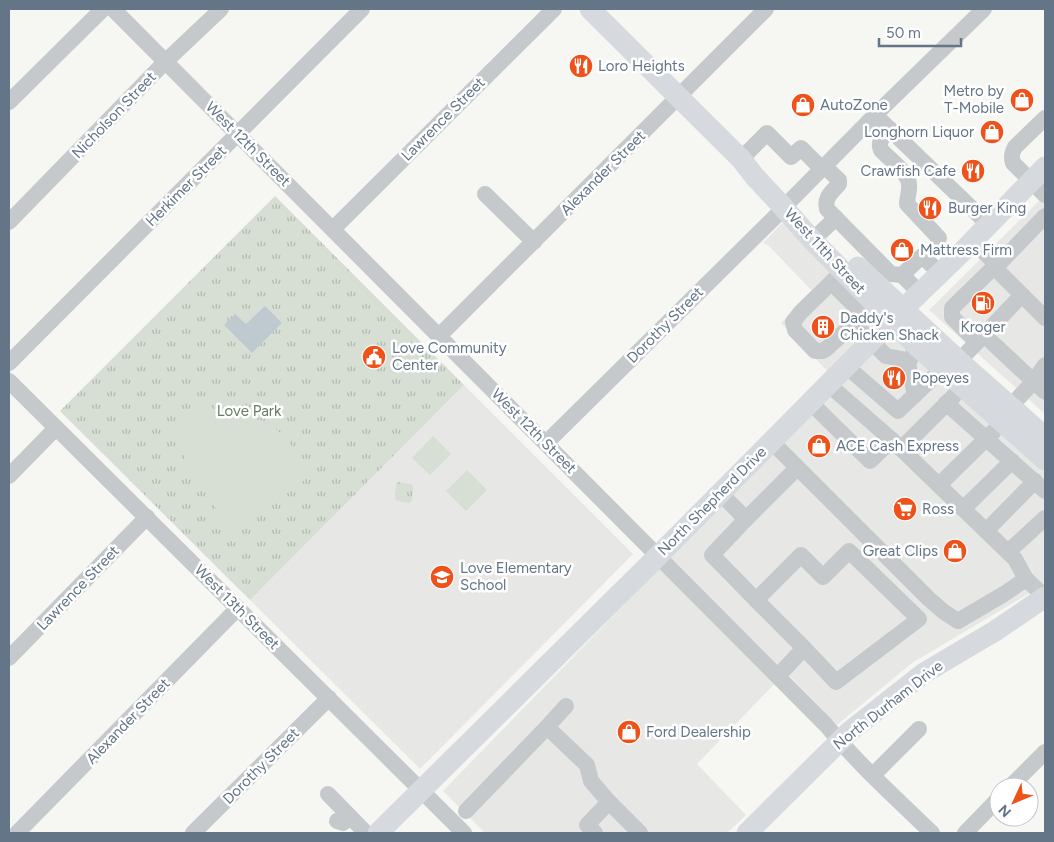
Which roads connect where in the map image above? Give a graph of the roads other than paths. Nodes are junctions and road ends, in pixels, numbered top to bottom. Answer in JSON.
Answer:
{"nodes":[{"id":1,"x":104,"y":9,"type":"edge"},
{"id":2,"x":113,"y":9,"type":"edge"},
{"id":3,"x":221,"y":9,"type":"edge"},
{"id":4,"x":362,"y":9,"type":"edge"},
{"id":5,"x":554,"y":9,"type":"edge"},
{"id":6,"x":590,"y":9,"type":"edge"},
{"id":7,"x":766,"y":9,"type":"edge"},
{"id":8,"x":984,"y":9,"type":"edge"},
{"id":9,"x":166,"y":61,"type":"junction"},
{"id":10,"x":679,"y":97,"type":"junction"},
{"id":11,"x":9,"y":102,"type":"edge"},
{"id":12,"x":875,"y":115,"type":"junction"},
{"id":13,"x":1045,"y":118,"type":"edge"},
{"id":14,"x":890,"y":129,"type":"junction"},
{"id":15,"x":238,"y":134,"type":"junction"},
{"id":16,"x":741,"y":159,"type":"junction"},
{"id":17,"x":823,"y":168,"type":"junction"},
{"id":18,"x":1041,"y":181,"type":"edge"},
{"id":19,"x":485,"y":194,"type":"dead end"},
{"id":20,"x":787,"y":205,"type":"junction"},
{"id":21,"x":831,"y":213,"type":"junction"},
{"id":22,"x":1045,"y":216,"type":"edge"},
{"id":23,"x":9,"y":222,"type":"edge"},
{"id":24,"x":989,"y":225,"type":"junction"},
{"id":25,"x":333,"y":229,"type":"junction"},
{"id":26,"x":820,"y":233,"type":"junction"},
{"id":27,"x":939,"y":238,"type":"dead end"},
{"id":28,"x":973,"y":241,"type":"junction"},
{"id":29,"x":534,"y":242,"type":"junction"},
{"id":30,"x":996,"y":266,"type":"junction"},
{"id":31,"x":853,"y":270,"type":"junction"},
{"id":32,"x":940,"y":273,"type":"junction"},
{"id":33,"x":902,"y":275,"type":"junction"},
{"id":34,"x":920,"y":293,"type":"junction"},
{"id":35,"x":1022,"y":296,"type":"junction"},
{"id":36,"x":897,"y":315,"type":"junction"},
{"id":37,"x":1045,"y":318,"type":"edge"},
{"id":38,"x":853,"y":323,"type":"junction"},
{"id":39,"x":439,"y":336,"type":"junction"},
{"id":40,"x":981,"y":339,"type":"junction"},
{"id":41,"x":871,"y":342,"type":"junction"},
{"id":42,"x":826,"y":349,"type":"junction"},
{"id":43,"x":914,"y":356,"type":"junction"},
{"id":44,"x":9,"y":363,"type":"edge"},
{"id":45,"x":1045,"y":365,"type":"edge"},
{"id":46,"x":845,"y":367,"type":"junction"},
{"id":47,"x":949,"y":367,"type":"junction"},
{"id":48,"x":9,"y":380,"type":"edge"},
{"id":49,"x":828,"y":384,"type":"junction"},
{"id":50,"x":1040,"y":386,"type":"edge"},
{"id":51,"x":962,"y":388,"type":"junction"},
{"id":52,"x":915,"y":394,"type":"junction"},
{"id":53,"x":810,"y":402,"type":"junction"},
{"id":54,"x":946,"y":403,"type":"junction"},
{"id":55,"x":1006,"y":414,"type":"junction"},
{"id":56,"x":56,"y":428,"type":"junction"},
{"id":57,"x":1045,"y":437,"type":"edge"},
{"id":58,"x":986,"y":438,"type":"junction"},
{"id":59,"x":771,"y":441,"type":"junction"},
{"id":60,"x":546,"y":444,"type":"junction"},
{"id":61,"x":896,"y":445,"type":"junction"},
{"id":62,"x":1044,"y":455,"type":"edge"},
{"id":63,"x":1012,"y":461,"type":"junction"},
{"id":64,"x":791,"y":474,"type":"dead end"},
{"id":65,"x":9,"y":476,"type":"edge"},
{"id":66,"x":1036,"y":482,"type":"edge"},
{"id":67,"x":939,"y":486,"type":"junction"},
{"id":68,"x":720,"y":493,"type":"junction"},
{"id":69,"x":964,"y":509,"type":"junction"},
{"id":70,"x":147,"y":517,"type":"junction"},
{"id":71,"x":1045,"y":518,"type":"edge"},
{"id":72,"x":746,"y":520,"type":"junction"},
{"id":73,"x":986,"y":531,"type":"junction"},
{"id":74,"x":1008,"y":552,"type":"junction"},
{"id":75,"x":658,"y":556,"type":"junction"},
{"id":76,"x":1026,"y":579,"type":"junction"},
{"id":77,"x":1045,"y":597,"type":"edge"},
{"id":78,"x":756,"y":600,"type":"junction"},
{"id":79,"x":238,"y":608,"type":"junction"},
{"id":80,"x":958,"y":621,"type":"junction"},
{"id":81,"x":972,"y":645,"type":"junction"},
{"id":82,"x":804,"y":648,"type":"junction"},
{"id":83,"x":9,"y":658,"type":"edge"},
{"id":84,"x":778,"y":676,"type":"junction"},
{"id":85,"x":329,"y":698,"type":"junction"},
{"id":86,"x":566,"y":706,"type":"dead end"},
{"id":87,"x":547,"y":727,"type":"junction"},
{"id":88,"x":919,"y":729,"type":"dead end"},
{"id":89,"x":839,"y":741,"type":"junction"},
{"id":90,"x":1045,"y":752,"type":"edge"},
{"id":91,"x":873,"y":775,"type":"junction"},
{"id":92,"x":1020,"y":777,"type":"edge"},
{"id":93,"x":422,"y":790,"type":"junction"},
{"id":94,"x":609,"y":802,"type":"junction"},
{"id":95,"x":989,"y":808,"type":"edge"},
{"id":96,"x":337,"y":810,"type":"dead end"},
{"id":97,"x":466,"y":811,"type":"dead end"},
{"id":98,"x":17,"y":833,"type":"edge"},
{"id":99,"x":194,"y":833,"type":"edge"},
{"id":100,"x":366,"y":833,"type":"edge"},
{"id":101,"x":378,"y":833,"type":"edge"},
{"id":102,"x":464,"y":833,"type":"edge"},
{"id":103,"x":595,"y":833,"type":"edge"},
{"id":104,"x":640,"y":833,"type":"edge"},
{"id":105,"x":746,"y":833,"type":"edge"},
{"id":106,"x":932,"y":833,"type":"edge"},
{"id":107,"x":965,"y":833,"type":"edge"}],
"edges":[{"from":1,"to":11,"type":"street"},
{"from":2,"to":9,"type":"street","name":"West 12th Street"},
{"from":3,"to":9,"type":"street","name":"Nicholson Street"},
{"from":4,"to":15,"type":"street","name":"Herkimer Street"},
{"from":5,"to":25,"type":"street","name":"Lawrence Street"},
{"from":6,"to":10,"type":"main road","name":"West 11th Street"},
{"from":7,"to":10,"type":"street","name":"Alexander Street"},
{"from":8,"to":12,"type":"street","name":"Dorothy Street"},
{"from":9,"to":15,"type":"street","name":"West 12th Street"},
{"from":9,"to":23,"type":"street","name":"Nicholson Street"},
{"from":10,"to":16,"type":"main road","name":"West 11th Street"},
{"from":10,"to":29,"type":"street","name":"Alexander Street"},
{"from":12,"to":14,"type":"street"},
{"from":12,"to":17,"type":"street","name":"Dorothy Street"},
{"from":13,"to":18,"type":"street"},
{"from":14,"to":24,"type":"street"},
{"from":14,"to":27,"type":"street"},
{"from":15,"to":25,"type":"street","name":"West 12th Street"},
{"from":15,"to":44,"type":"street","name":"Herkimer Street"},
{"from":16,"to":17,"type":"street"},
{"from":16,"to":20,"type":"main road","name":"West 11th Street"},
{"from":17,"to":20,"type":"street","name":"Dorothy Street"},
{"from":17,"to":21,"type":"street"},
{"from":18,"to":24,"type":"main road","name":"North Shepherd Drive"},
{"from":19,"to":29,"type":"street"},
{"from":20,"to":26,"type":"main road","name":"West 11th Street"},
{"from":20,"to":31,"type":"main road","name":"West 11th Street"},
{"from":20,"to":60,"type":"street","name":"Dorothy Street"},
{"from":21,"to":26,"type":"street"},
{"from":21,"to":31,"type":"street"},
{"from":22,"to":30,"type":"street"},
{"from":24,"to":28,"type":"main road","name":"North Shepherd Drive"},
{"from":25,"to":39,"type":"street","name":"West 12th Street"},
{"from":26,"to":31,"type":"main road","name":"West 11th Street"},
{"from":28,"to":30,"type":"street"},
{"from":28,"to":32,"type":"main road","name":"North Shepherd Drive"},
{"from":29,"to":39,"type":"street","name":"Alexander Street"},
{"from":30,"to":35,"type":"street"},
{"from":30,"to":40,"type":"street"},
{"from":31,"to":33,"type":"street"},
{"from":31,"to":36,"type":"main road","name":"West 11th Street"},
{"from":31,"to":38,"type":"street"},
{"from":31,"to":42,"type":"street"},
{"from":32,"to":33,"type":"street"},
{"from":32,"to":34,"type":"main road","name":"North Shepherd Drive"},
{"from":33,"to":34,"type":"street"},
{"from":34,"to":36,"type":"main road","name":"North Shepherd Drive"},
{"from":35,"to":37,"type":"street"},
{"from":35,"to":40,"type":"street"},
{"from":36,"to":41,"type":"main road","name":"North Shepherd Drive"},
{"from":36,"to":43,"type":"main road","name":"West 11th Street"},
{"from":36,"to":47,"type":"main road","name":"West 11th Street"},
{"from":38,"to":41,"type":"street"},
{"from":38,"to":42,"type":"street"},
{"from":39,"to":60,"type":"street","name":"West 12th Street"},
{"from":40,"to":47,"type":"street"},
{"from":40,"to":50,"type":"street"},
{"from":41,"to":43,"type":"street"},
{"from":41,"to":46,"type":"main road","name":"North Shepherd Drive"},
{"from":42,"to":46,"type":"street"},
{"from":43,"to":47,"type":"main road","name":"West 11th Street"},
{"from":43,"to":52,"type":"street"},
{"from":45,"to":50,"type":"street"},
{"from":46,"to":49,"type":"main road","name":"North Shepherd Drive"},
{"from":46,"to":52,"type":"street"},
{"from":47,"to":51,"type":"main road","name":"West 11th Street"},
{"from":47,"to":52,"type":"street"},
{"from":47,"to":55,"type":"main road"},
{"from":48,"to":56,"type":"street","name":"West 13th Street"},
{"from":49,"to":53,"type":"main road","name":"North Shepherd Drive"},
{"from":49,"to":61,"type":"street"},
{"from":50,"to":55,"type":"street"},
{"from":51,"to":54,"type":"street"},
{"from":51,"to":55,"type":"main road","name":"West 11th Street"},
{"from":53,"to":59,"type":"main road","name":"North Shepherd Drive"},
{"from":53,"to":61,"type":"street"},
{"from":54,"to":58,"type":"street"},
{"from":54,"to":61,"type":"street"},
{"from":55,"to":57,"type":"main road","name":"West 11th Street"},
{"from":55,"to":58,"type":"street"},
{"from":55,"to":62,"type":"main road","name":"West 11th Street"},
{"from":56,"to":65,"type":"street"},
{"from":56,"to":70,"type":"street","name":"West 13th Street"},
{"from":58,"to":63,"type":"street"},
{"from":58,"to":67,"type":"street"},
{"from":59,"to":68,"type":"main road","name":"North Shepherd Drive"},
{"from":59,"to":80,"type":"street"},
{"from":60,"to":75,"type":"street","name":"West 12th Street"},
{"from":61,"to":67,"type":"street"},
{"from":62,"to":66,"type":"street"},
{"from":63,"to":66,"type":"street"},
{"from":63,"to":69,"type":"street"},
{"from":64,"to":72,"type":"street"},
{"from":66,"to":73,"type":"street"},
{"from":67,"to":69,"type":"street"},
{"from":68,"to":72,"type":"street"},
{"from":68,"to":75,"type":"main road","name":"North Shepherd Drive"},
{"from":69,"to":73,"type":"street"},
{"from":70,"to":79,"type":"street","name":"West 13th Street"},
{"from":70,"to":83,"type":"street","name":"Lawrence Street"},
{"from":71,"to":74,"type":"street"},
{"from":72,"to":78,"type":"street"},
{"from":73,"to":74,"type":"street"},
{"from":74,"to":76,"type":"street"},
{"from":75,"to":84,"type":"street","name":"West 12th Street"},
{"from":75,"to":93,"type":"main road","name":"North Shepherd Drive"},
{"from":76,"to":77,"type":"street"},
{"from":76,"to":80,"type":"street"},
{"from":77,"to":81,"type":"main road","name":"North Durham Drive"},
{"from":78,"to":82,"type":"street"},
{"from":78,"to":82,"type":"street"},
{"from":79,"to":85,"type":"street","name":"West 13th Street"},
{"from":79,"to":98,"type":"street","name":"Alexander Street"},
{"from":80,"to":81,"type":"street"},
{"from":81,"to":89,"type":"main road","name":"North Durham Drive"},
{"from":82,"to":84,"type":"street"},
{"from":84,"to":89,"type":"street","name":"West 12th Street"},
{"from":85,"to":93,"type":"street","name":"West 13th Street"},
{"from":85,"to":99,"type":"street","name":"Dorothy Street"},
{"from":86,"to":87,"type":"street"},
{"from":87,"to":94,"type":"street"},
{"from":87,"to":97,"type":"street"},
{"from":88,"to":91,"type":"street"},
{"from":89,"to":91,"type":"street","name":"West 12th Street"},
{"from":89,"to":105,"type":"main road","name":"North Durham Drive"},
{"from":90,"to":92,"type":"street"},
{"from":91,"to":106,"type":"street","name":"West 12th Street"},
{"from":93,"to":101,"type":"main road","name":"North Shepherd Drive"},
{"from":93,"to":102,"type":"street","name":"West 13th Street"},
{"from":94,"to":103,"type":"street"},
{"from":94,"to":104,"type":"street"},
{"from":95,"to":107,"type":"street"},
{"from":96,"to":100,"type":"street"}]}
